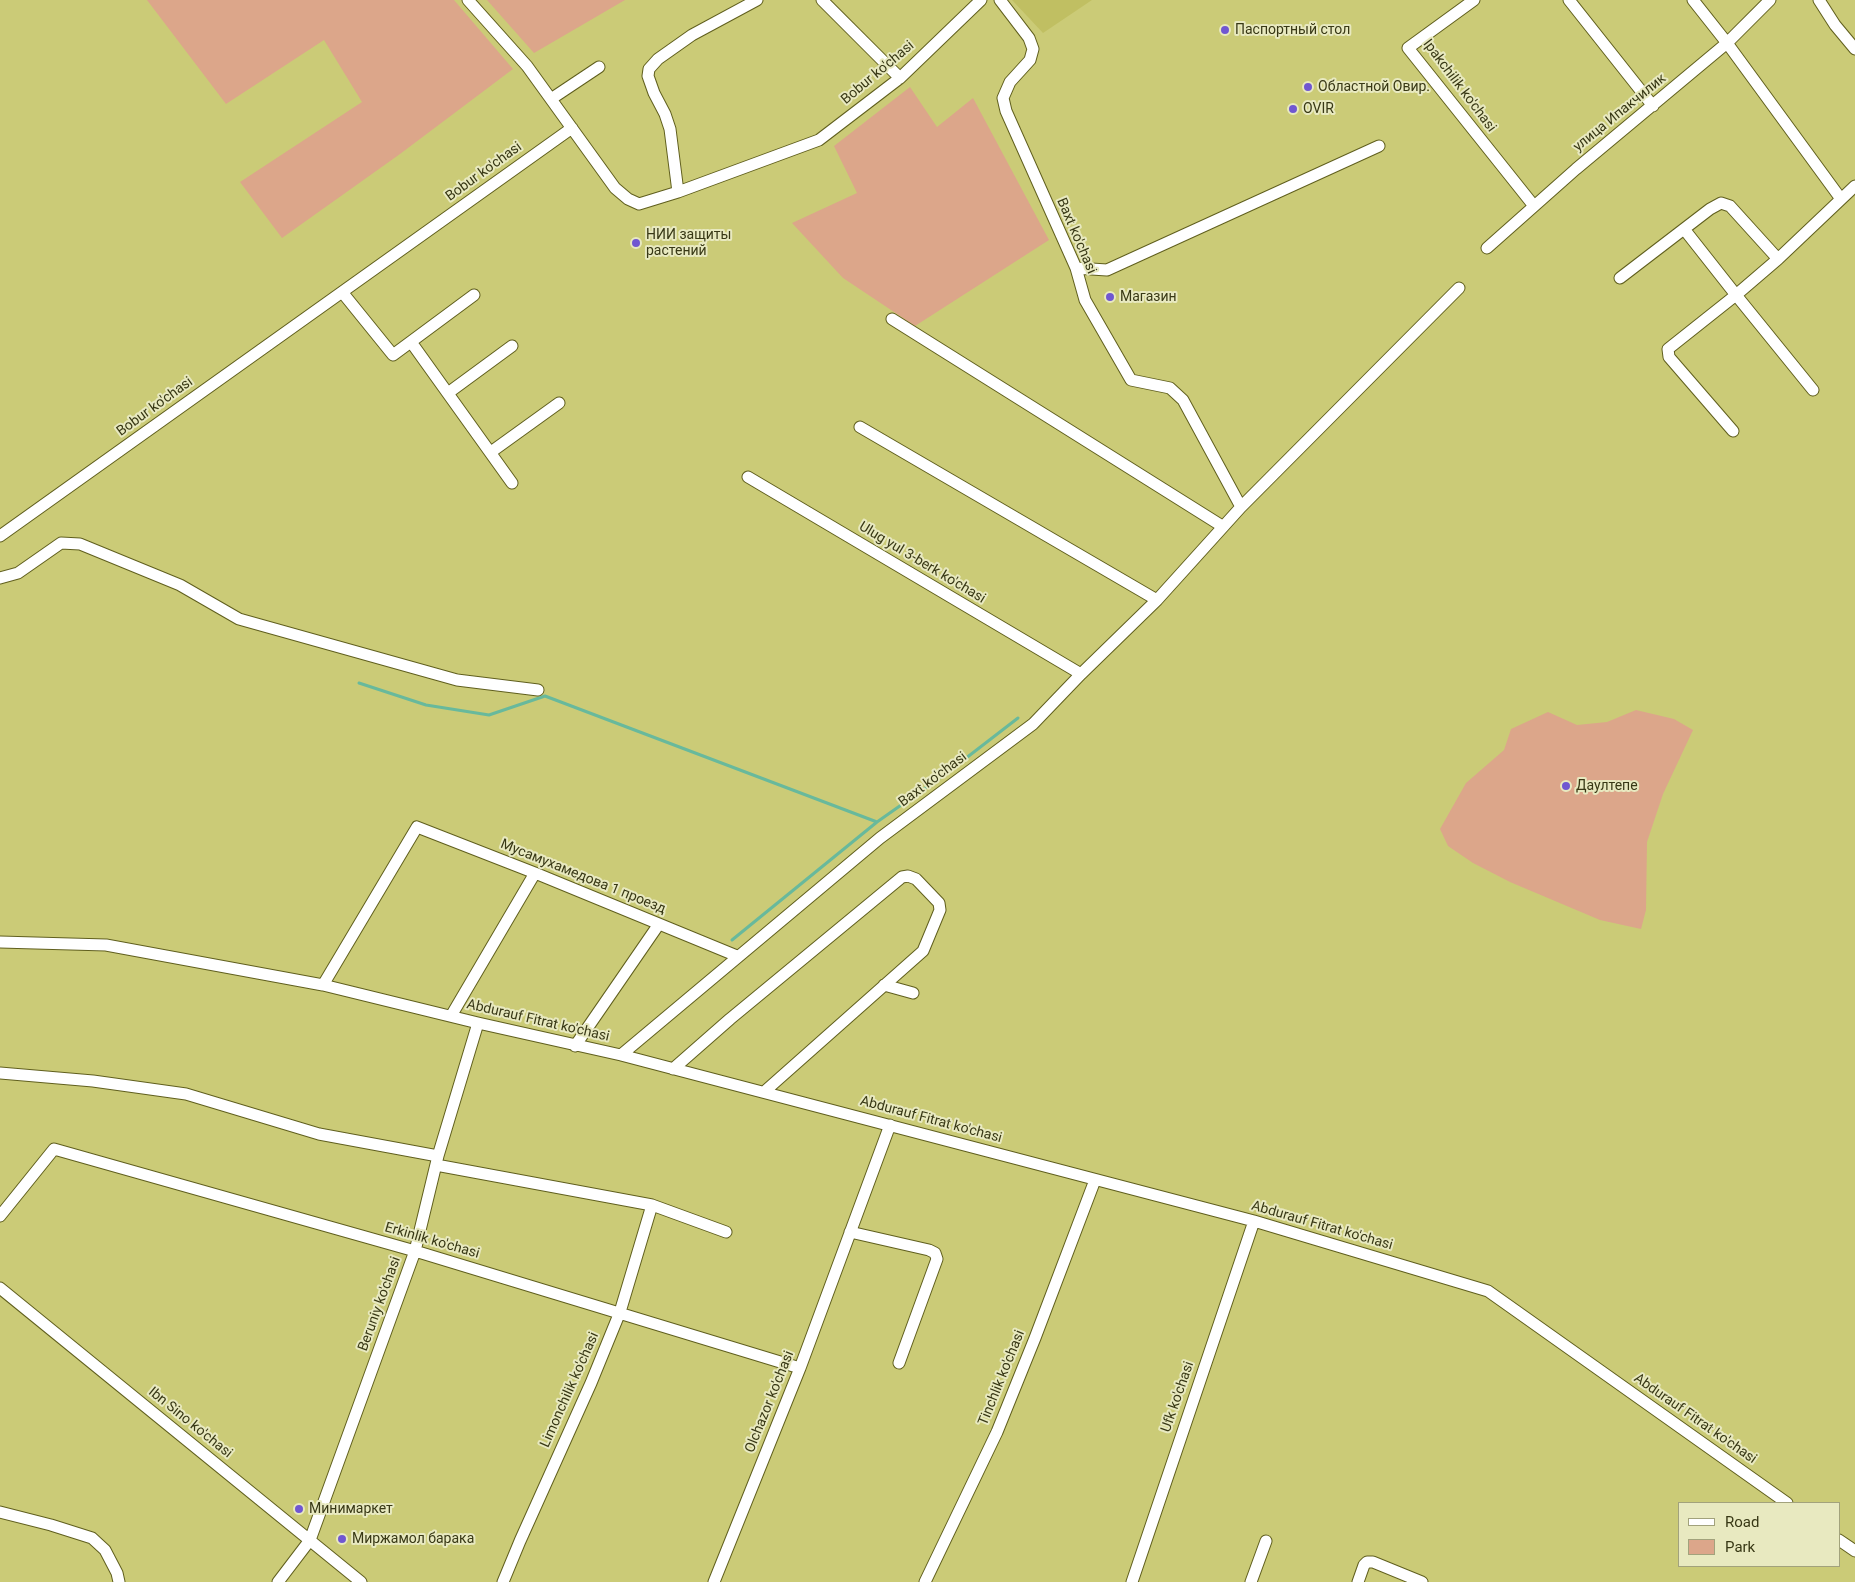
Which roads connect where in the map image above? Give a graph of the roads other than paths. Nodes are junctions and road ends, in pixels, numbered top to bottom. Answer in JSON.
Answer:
{"nodes":[{"id":1,"x":468,"y":0,"type":"edge"},
{"id":2,"x":757,"y":0,"type":"edge"},
{"id":3,"x":822,"y":0,"type":"edge"},
{"id":4,"x":981,"y":0,"type":"edge"},
{"id":5,"x":1000,"y":0,"type":"edge"},
{"id":6,"x":1474,"y":0,"type":"edge"},
{"id":7,"x":1569,"y":0,"type":"edge"},
{"id":8,"x":1693,"y":0,"type":"edge"},
{"id":9,"x":1770,"y":0,"type":"edge"},
{"id":10,"x":1819,"y":0,"type":"edge"},
{"id":11,"x":1728,"y":43,"type":"junction"},
{"id":12,"x":1855,"y":49,"type":"edge"},
{"id":13,"x":599,"y":67,"type":"dead end"},
{"id":14,"x":900,"y":78,"type":"junction"},
{"id":15,"x":551,"y":99,"type":"junction"},
{"id":16,"x":1653,"y":106,"type":"junction"},
{"id":17,"x":572,"y":128,"type":"junction"},
{"id":18,"x":1379,"y":146,"type":"dead end"},
{"id":19,"x":1855,"y":186,"type":"edge"},
{"id":20,"x":678,"y":192,"type":"junction"},
{"id":21,"x":1841,"y":199,"type":"junction"},
{"id":22,"x":1534,"y":206,"type":"junction"},
{"id":23,"x":1684,"y":229,"type":"junction"},
{"id":24,"x":1488,"y":248,"type":"dead end"},
{"id":25,"x":1778,"y":258,"type":"junction"},
{"id":26,"x":1076,"y":268,"type":"junction"},
{"id":27,"x":1620,"y":278,"type":"dead end"},
{"id":28,"x":1458,"y":288,"type":"dead end"},
{"id":29,"x":342,"y":292,"type":"junction"},
{"id":30,"x":474,"y":295,"type":"dead end"},
{"id":31,"x":1736,"y":295,"type":"junction"},
{"id":32,"x":892,"y":319,"type":"dead end"},
{"id":33,"x":411,"y":342,"type":"junction"},
{"id":34,"x":512,"y":346,"type":"dead end"},
{"id":35,"x":1813,"y":390,"type":"dead end"},
{"id":36,"x":448,"y":394,"type":"junction"},
{"id":37,"x":559,"y":403,"type":"dead end"},
{"id":38,"x":860,"y":427,"type":"dead end"},
{"id":39,"x":1733,"y":432,"type":"dead end"},
{"id":40,"x":490,"y":452,"type":"junction"},
{"id":41,"x":748,"y":477,"type":"dead end"},
{"id":42,"x":512,"y":483,"type":"dead end"},
{"id":43,"x":1241,"y":506,"type":"junction"},
{"id":44,"x":1222,"y":526,"type":"junction"},
{"id":45,"x":0,"y":536,"type":"edge"},
{"id":46,"x":0,"y":578,"type":"edge"},
{"id":47,"x":1157,"y":600,"type":"junction"},
{"id":48,"x":1080,"y":674,"type":"junction"},
{"id":49,"x":538,"y":690,"type":"dead end"},
{"id":50,"x":535,"y":873,"type":"junction"},
{"id":51,"x":658,"y":924,"type":"junction"},
{"id":52,"x":0,"y":942,"type":"edge"},
{"id":53,"x":737,"y":956,"type":"junction"},
{"id":54,"x":884,"y":985,"type":"junction"},
{"id":55,"x":323,"y":986,"type":"junction"},
{"id":56,"x":913,"y":993,"type":"dead end"},
{"id":57,"x":451,"y":1016,"type":"junction"},
{"id":58,"x":478,"y":1023,"type":"junction"},
{"id":59,"x":575,"y":1046,"type":"junction"},
{"id":60,"x":620,"y":1055,"type":"junction"},
{"id":61,"x":673,"y":1068,"type":"junction"},
{"id":62,"x":0,"y":1073,"type":"edge"},
{"id":63,"x":764,"y":1092,"type":"junction"},
{"id":64,"x":890,"y":1125,"type":"junction"},
{"id":65,"x":437,"y":1161,"type":"junction"},
{"id":66,"x":1095,"y":1180,"type":"junction"},
{"id":67,"x":652,"y":1205,"type":"junction"},
{"id":68,"x":0,"y":1216,"type":"edge"},
{"id":69,"x":1254,"y":1221,"type":"junction"},
{"id":70,"x":726,"y":1232,"type":"dead end"},
{"id":71,"x":850,"y":1232,"type":"junction"},
{"id":72,"x":416,"y":1251,"type":"junction"},
{"id":73,"x":0,"y":1288,"type":"edge"},
{"id":74,"x":620,"y":1312,"type":"junction"},
{"id":75,"x":899,"y":1363,"type":"dead end"},
{"id":76,"x":800,"y":1368,"type":"junction"},
{"id":77,"x":1786,"y":1502,"type":"edge"},
{"id":78,"x":0,"y":1512,"type":"edge"},
{"id":79,"x":310,"y":1540,"type":"junction"},
{"id":80,"x":1266,"y":1541,"type":"dead end"},
{"id":81,"x":1840,"y":1541,"type":"edge"},
{"id":82,"x":1855,"y":1551,"type":"edge"},
{"id":83,"x":119,"y":1582,"type":"edge"},
{"id":84,"x":278,"y":1582,"type":"edge"},
{"id":85,"x":361,"y":1582,"type":"edge"},
{"id":86,"x":503,"y":1582,"type":"edge"},
{"id":87,"x":714,"y":1582,"type":"edge"},
{"id":88,"x":925,"y":1582,"type":"edge"},
{"id":89,"x":1132,"y":1582,"type":"edge"},
{"id":90,"x":1251,"y":1582,"type":"edge"},
{"id":91,"x":1358,"y":1582,"type":"edge"},
{"id":92,"x":1422,"y":1582,"type":"edge"}],
"edges":[{"from":1,"to":15,"type":"street"},
{"from":2,"to":20,"type":"street"},
{"from":3,"to":14,"type":"street"},
{"from":4,"to":14,"type":"street","name":"Bobur ko'chasi"},
{"from":5,"to":26,"type":"street","name":"Baxt ko'chasi"},
{"from":6,"to":22,"type":"street","name":"Ipakchilik ko'chasi"},
{"from":7,"to":16,"type":"street"},
{"from":8,"to":11,"type":"street"},
{"from":9,"to":11,"type":"street","name":"улица Ипакчилик"},
{"from":10,"to":12,"type":"street"},
{"from":11,"to":16,"type":"street","name":"улица Ипакчилик"},
{"from":11,"to":21,"type":"street"},
{"from":13,"to":15,"type":"street"},
{"from":14,"to":20,"type":"street","name":"Bobur ko'chasi"},
{"from":15,"to":17,"type":"street"},
{"from":16,"to":22,"type":"street","name":"улица Ипакчилик"},
{"from":17,"to":20,"type":"street","name":"Bobur ko'chasi"},
{"from":17,"to":29,"type":"street","name":"Bobur ko'chasi"},
{"from":18,"to":26,"type":"street"},
{"from":19,"to":21,"type":"street"},
{"from":21,"to":25,"type":"street"},
{"from":22,"to":24,"type":"street","name":"улица Ипакчилик"},
{"from":23,"to":25,"type":"street"},
{"from":23,"to":27,"type":"street"},
{"from":23,"to":31,"type":"street"},
{"from":25,"to":31,"type":"street"},
{"from":26,"to":43,"type":"street","name":"Baxt ko'chasi"},
{"from":28,"to":43,"type":"street","name":"Baxt ko'chasi"},
{"from":29,"to":33,"type":"street"},
{"from":29,"to":45,"type":"street","name":"Bobur ko'chasi"},
{"from":30,"to":33,"type":"street"},
{"from":31,"to":35,"type":"street"},
{"from":31,"to":39,"type":"street"},
{"from":32,"to":44,"type":"street"},
{"from":33,"to":36,"type":"street"},
{"from":34,"to":36,"type":"street"},
{"from":36,"to":40,"type":"street"},
{"from":37,"to":40,"type":"street"},
{"from":38,"to":47,"type":"street"},
{"from":40,"to":42,"type":"street"},
{"from":41,"to":48,"type":"street","name":"Ulug yul 3-berk ko'chasi"},
{"from":43,"to":44,"type":"street","name":"Baxt ko'chasi"},
{"from":44,"to":47,"type":"street","name":"Baxt ko'chasi"},
{"from":46,"to":49,"type":"street"},
{"from":47,"to":48,"type":"street","name":"Baxt ko'chasi"},
{"from":48,"to":53,"type":"street","name":"Baxt ko'chasi"},
{"from":50,"to":51,"type":"street","name":"Мусамухамедова 1 проезд"},
{"from":50,"to":55,"type":"street","name":"Мусамухамедова 1 проезд"},
{"from":50,"to":57,"type":"street"},
{"from":51,"to":53,"type":"street","name":"Мусамухамедова 1 проезд"},
{"from":51,"to":59,"type":"street"},
{"from":52,"to":55,"type":"street","name":"Abdurauf Fitrat ko'chasi"},
{"from":53,"to":60,"type":"street","name":"Baxt ko'chasi"},
{"from":54,"to":56,"type":"street"},
{"from":54,"to":61,"type":"street"},
{"from":54,"to":63,"type":"street"},
{"from":55,"to":57,"type":"street","name":"Abdurauf Fitrat ko'chasi"},
{"from":57,"to":58,"type":"street","name":"Abdurauf Fitrat ko'chasi"},
{"from":58,"to":59,"type":"street","name":"Abdurauf Fitrat ko'chasi"},
{"from":58,"to":65,"type":"street","name":"Beruniy ko'chasi"},
{"from":59,"to":60,"type":"street","name":"Abdurauf Fitrat ko'chasi"},
{"from":60,"to":61,"type":"street","name":"Abdurauf Fitrat ko'chasi"},
{"from":61,"to":63,"type":"street","name":"Abdurauf Fitrat ko'chasi"},
{"from":62,"to":65,"type":"street"},
{"from":63,"to":64,"type":"street","name":"Abdurauf Fitrat ko'chasi"},
{"from":64,"to":66,"type":"street","name":"Abdurauf Fitrat ko'chasi"},
{"from":64,"to":71,"type":"street","name":"Olchazor ko'chasi"},
{"from":65,"to":67,"type":"street"},
{"from":65,"to":72,"type":"street","name":"Beruniy ko'chasi"},
{"from":66,"to":69,"type":"street","name":"Abdurauf Fitrat ko'chasi"},
{"from":66,"to":88,"type":"street","name":"Tinchlik ko'chasi"},
{"from":67,"to":70,"type":"street"},
{"from":67,"to":74,"type":"street","name":"Limonchilik ko'chasi"},
{"from":68,"to":72,"type":"street","name":"Erkinlik ko'chasi"},
{"from":69,"to":77,"type":"street","name":"Abdurauf Fitrat ko'chasi"},
{"from":69,"to":89,"type":"street","name":"Ufk ko'chasi"},
{"from":71,"to":75,"type":"street"},
{"from":71,"to":76,"type":"street","name":"Olchazor ko'chasi"},
{"from":72,"to":74,"type":"street","name":"Erkinlik ko'chasi"},
{"from":72,"to":79,"type":"street","name":"Beruniy ko'chasi"},
{"from":73,"to":79,"type":"street","name":"Ibn Sino ko'chasi"},
{"from":74,"to":76,"type":"street","name":"Erkinlik ko'chasi"},
{"from":74,"to":86,"type":"street","name":"Limonchilik ko'chasi"},
{"from":76,"to":87,"type":"street","name":"Olchazor ko'chasi"},
{"from":78,"to":83,"type":"street"},
{"from":79,"to":84,"type":"street","name":"Beruniy ko'chasi"},
{"from":79,"to":85,"type":"street","name":"Ibn Sino ko'chasi"},
{"from":80,"to":90,"type":"street"},
{"from":81,"to":82,"type":"street"},
{"from":91,"to":92,"type":"street"}]}
